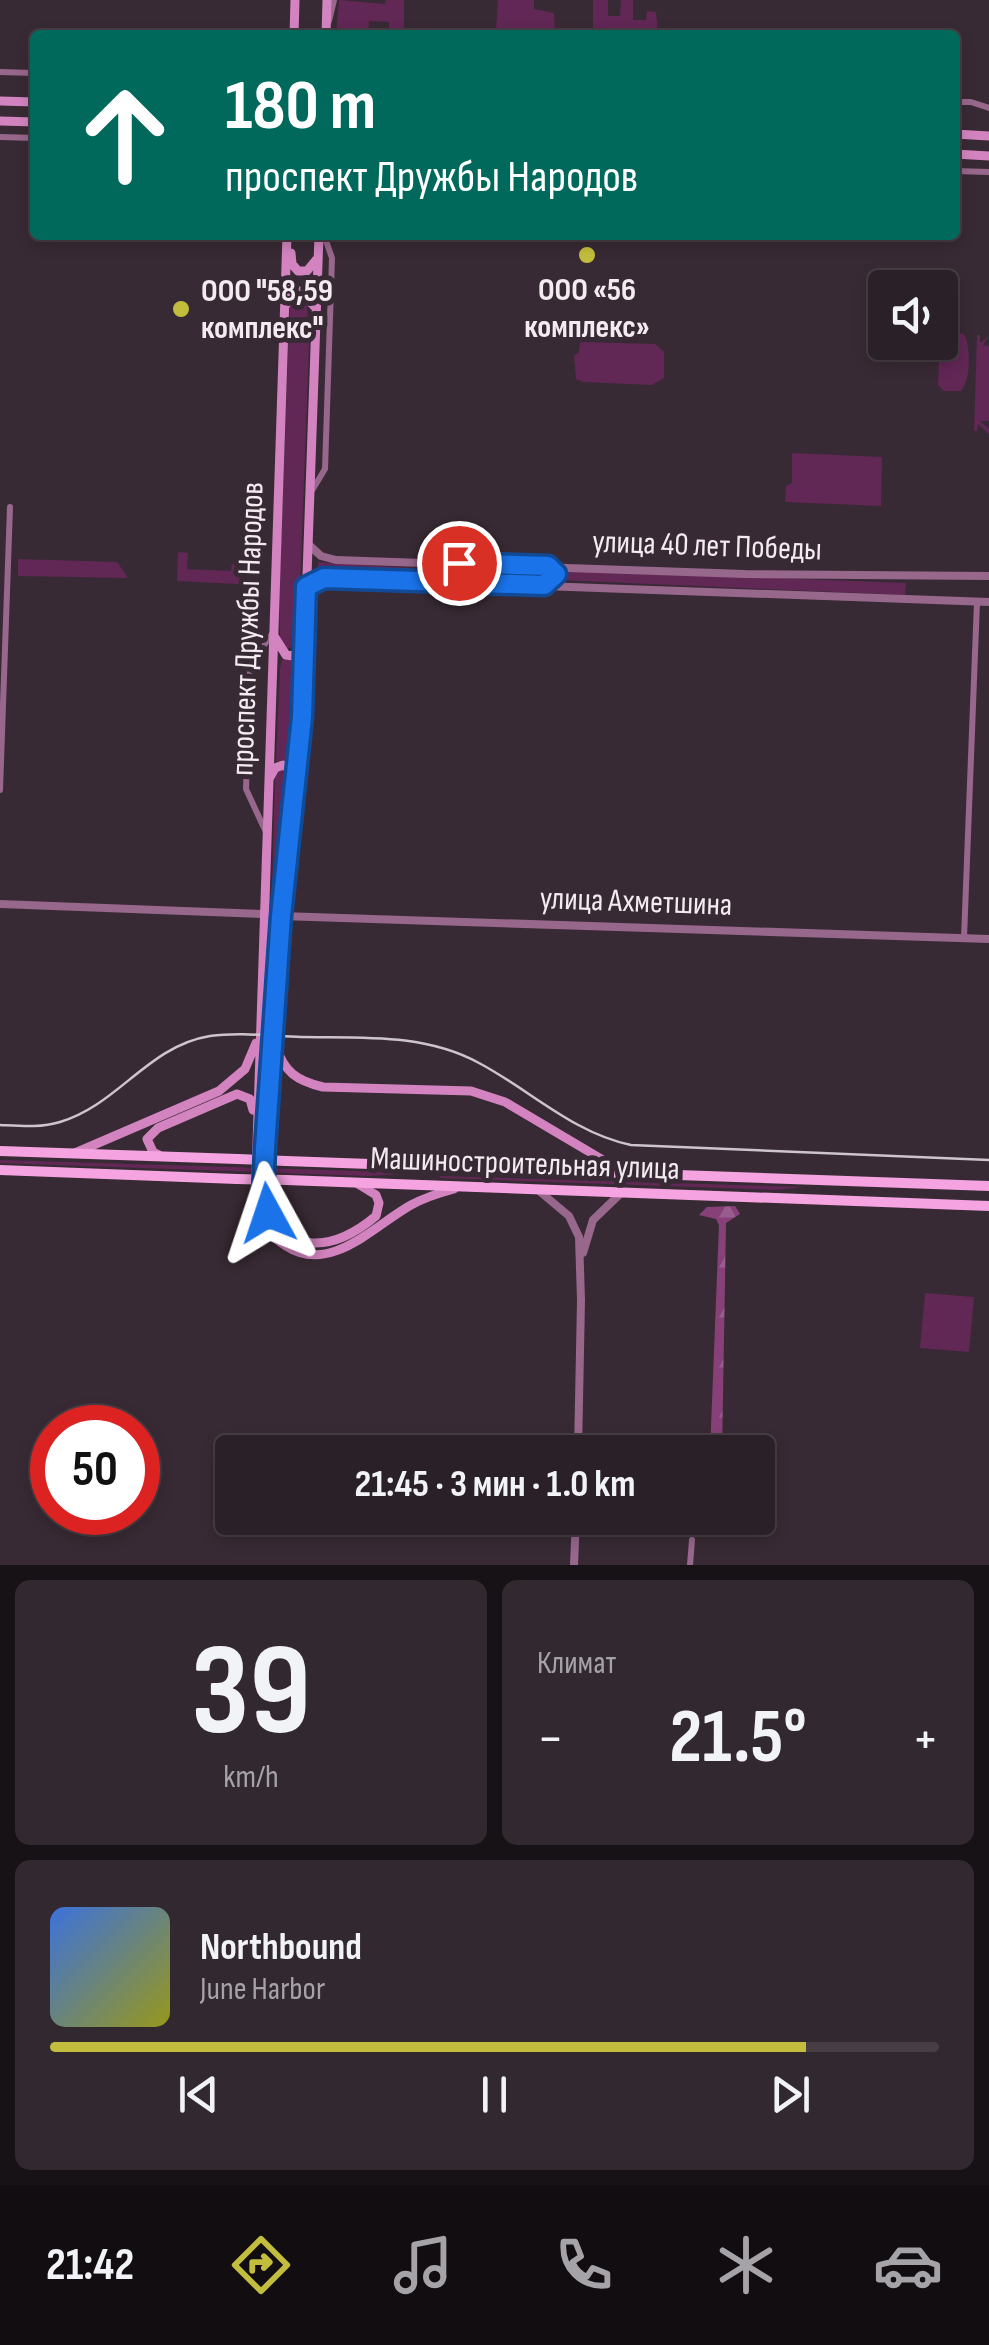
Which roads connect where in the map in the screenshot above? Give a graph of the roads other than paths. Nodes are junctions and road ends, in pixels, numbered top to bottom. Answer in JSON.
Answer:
{"nodes":[{"id":1,"x":295,"y":0,"type":"edge"},
{"id":2,"x":331,"y":0,"type":"edge"},
{"id":3,"x":294,"y":30,"type":"edge"},
{"id":4,"x":327,"y":30,"type":"edge"},
{"id":5,"x":0,"y":72,"type":"edge"},
{"id":6,"x":30,"y":74,"type":"edge"},
{"id":7,"x":0,"y":100,"type":"edge"},
{"id":8,"x":30,"y":102,"type":"edge"},
{"id":9,"x":960,"y":102,"type":"edge"},
{"id":10,"x":989,"y":108,"type":"edge"},
{"id":11,"x":0,"y":121,"type":"edge"},
{"id":12,"x":30,"y":122,"type":"edge"},
{"id":13,"x":960,"y":134,"type":"edge"},
{"id":14,"x":989,"y":136,"type":"edge"},
{"id":15,"x":0,"y":137,"type":"edge"},
{"id":16,"x":30,"y":138,"type":"edge"},
{"id":17,"x":960,"y":154,"type":"edge"},
{"id":18,"x":989,"y":156,"type":"edge"},
{"id":19,"x":960,"y":171,"type":"edge"},
{"id":20,"x":989,"y":172,"type":"edge"},
{"id":21,"x":288,"y":240,"type":"edge"},
{"id":22,"x":289,"y":240,"type":"edge"},
{"id":23,"x":321,"y":240,"type":"edge"},
{"id":24,"x":324,"y":240,"type":"edge"},
{"id":25,"x":318,"y":256,"type":"junction"},
{"id":26,"x":284,"y":307,"type":"junction"},
{"id":27,"x":316,"y":309,"type":"junction"},
{"id":28,"x":310,"y":492,"type":"junction"},
{"id":29,"x":10,"y":507,"type":"dead end"},
{"id":30,"x":308,"y":544,"type":"junction"},
{"id":31,"x":430,"y":562,"type":"junction"},
{"id":32,"x":548,"y":566,"type":"junction"},
{"id":33,"x":920,"y":576,"type":"junction"},
{"id":34,"x":989,"y":576,"type":"edge"},
{"id":35,"x":428,"y":582,"type":"junction"},
{"id":36,"x":544,"y":585,"type":"junction"},
{"id":37,"x":306,"y":587,"type":"junction"},
{"id":38,"x":921,"y":599,"type":"junction"},
{"id":39,"x":977,"y":602,"type":"junction"},
{"id":40,"x":989,"y":602,"type":"edge"},
{"id":41,"x":273,"y":633,"type":"junction"},
{"id":42,"x":304,"y":638,"type":"junction"},
{"id":43,"x":268,"y":780,"type":"junction"},
{"id":44,"x":294,"y":782,"type":"junction"},
{"id":45,"x":0,"y":790,"type":"edge"},
{"id":46,"x":266,"y":832,"type":"junction"},
{"id":47,"x":0,"y":904,"type":"edge"},
{"id":48,"x":263,"y":914,"type":"junction"},
{"id":49,"x":281,"y":916,"type":"junction"},
{"id":50,"x":964,"y":938,"type":"junction"},
{"id":51,"x":989,"y":939,"type":"edge"},
{"id":52,"x":260,"y":987,"type":"junction"},
{"id":53,"x":277,"y":989,"type":"junction"},
{"id":54,"x":260,"y":1025,"type":"junction"},
{"id":55,"x":274,"y":1041,"type":"junction"},
{"id":56,"x":256,"y":1120,"type":"junction"},
{"id":57,"x":0,"y":1150,"type":"edge"},
{"id":58,"x":75,"y":1153,"type":"junction"},
{"id":59,"x":162,"y":1156,"type":"junction"},
{"id":60,"x":427,"y":1166,"type":"junction"},
{"id":61,"x":0,"y":1170,"type":"edge"},
{"id":62,"x":648,"y":1174,"type":"junction"},
{"id":63,"x":834,"y":1180,"type":"junction"},
{"id":64,"x":894,"y":1182,"type":"junction"},
{"id":65,"x":356,"y":1183,"type":"junction"},
{"id":66,"x":426,"y":1186,"type":"junction"},
{"id":67,"x":989,"y":1186,"type":"edge"},
{"id":68,"x":462,"y":1187,"type":"junction"},
{"id":69,"x":538,"y":1190,"type":"junction"},
{"id":70,"x":621,"y":1193,"type":"junction"},
{"id":71,"x":832,"y":1200,"type":"junction"},
{"id":72,"x":895,"y":1202,"type":"junction"},
{"id":73,"x":989,"y":1206,"type":"edge"},
{"id":74,"x":581,"y":1262,"type":"junction"},
{"id":75,"x":578,"y":1435,"type":"edge"},
{"id":76,"x":575,"y":1535,"type":"edge"},
{"id":77,"x":692,"y":1540,"type":"dead end"},
{"id":78,"x":574,"y":1565,"type":"edge"},
{"id":79,"x":690,"y":1565,"type":"edge"}],
"edges":[{"from":1,"to":3,"type":"main road"},
{"from":2,"to":4,"type":"main road"},
{"from":5,"to":6,"type":"street"},
{"from":7,"to":8,"type":"main road"},
{"from":9,"to":10,"type":"street"},
{"from":11,"to":12,"type":"main road"},
{"from":13,"to":14,"type":"main road"},
{"from":15,"to":16,"type":"street"},
{"from":17,"to":18,"type":"main road"},
{"from":19,"to":20,"type":"street"},
{"from":21,"to":26,"type":"main road","name":"проспект Дружбы Народов"},
{"from":22,"to":25,"type":"main road"},
{"from":23,"to":25,"type":"main road","name":"проспект Дружбы Народов"},
{"from":24,"to":28,"type":"street"},
{"from":25,"to":27,"type":"main road","name":"проспект Дружбы Народов"},
{"from":26,"to":27,"type":"main road"},
{"from":26,"to":41,"type":"main road","name":"проспект Дружбы Народов"},
{"from":27,"to":28,"type":"main road","name":"проспект Дружбы Народов"},
{"from":28,"to":30,"type":"main road","name":"проспект Дружбы Народов"},
{"from":29,"to":45,"type":"street"},
{"from":30,"to":31,"type":"street","name":"улица 40 лет Победы"},
{"from":30,"to":37,"type":"main road","name":"проспект Дружбы Народов"},
{"from":31,"to":32,"type":"street","name":"улица 40 лет Победы"},
{"from":31,"to":35,"type":"street"},
{"from":32,"to":33,"type":"street","name":"улица 40 лет Победы"},
{"from":32,"to":36,"type":"street"},
{"from":33,"to":34,"type":"street","name":"улица 40 лет Победы"},
{"from":33,"to":38,"type":"street"},
{"from":35,"to":36,"type":"street","name":"улица 40 лет Победы"},
{"from":35,"to":37,"type":"street","name":"улица 40 лет Победы"},
{"from":36,"to":38,"type":"street","name":"улица 40 лет Победы"},
{"from":37,"to":42,"type":"main road","name":"проспект Дружбы Народов"},
{"from":38,"to":39,"type":"street","name":"улица 40 лет Победы"},
{"from":39,"to":40,"type":"street","name":"улица 40 лет Победы"},
{"from":39,"to":50,"type":"street"},
{"from":41,"to":42,"type":"main road"},
{"from":41,"to":43,"type":"main road","name":"проспект Дружбы Народов"},
{"from":41,"to":46,"type":"street"},
{"from":42,"to":44,"type":"main road","name":"проспект Дружбы Народов"},
{"from":43,"to":44,"type":"main road"},
{"from":43,"to":46,"type":"main road","name":"проспект Дружбы Народов"},
{"from":44,"to":49,"type":"main road","name":"проспект Дружбы Народов"},
{"from":46,"to":48,"type":"main road","name":"проспект Дружбы Народов"},
{"from":47,"to":48,"type":"street"},
{"from":48,"to":52,"type":"main road","name":"проспект Дружбы Народов"},
{"from":49,"to":50,"type":"street","name":"улица Ахметшина"},
{"from":49,"to":53,"type":"main road","name":"проспект Дружбы Народов"},
{"from":50,"to":51,"type":"street","name":"улица Ахметшина"},
{"from":52,"to":53,"type":"main road"},
{"from":52,"to":54,"type":"main road","name":"проспект Дружбы Народов"},
{"from":53,"to":55,"type":"main road","name":"проспект Дружбы Народов"},
{"from":54,"to":56,"type":"main road","name":"проспект Дружбы Народов"},
{"from":54,"to":58,"type":"main road"},
{"from":55,"to":62,"type":"main road"},
{"from":55,"to":65,"type":"main road","name":"проспект Дружбы Народов"},
{"from":56,"to":59,"type":"main road"},
{"from":56,"to":68,"type":"main road","name":"проспект Дружбы Народов"},
{"from":57,"to":58,"type":"main road","name":"Машиностроительная улица"},
{"from":58,"to":59,"type":"main road","name":"Машиностроительная улица"},
{"from":59,"to":60,"type":"main road","name":"Машиностроительная улица","bridge":true},
{"from":60,"to":62,"type":"main road","name":"Машиностроительная улица"},
{"from":60,"to":66,"type":"main road"},
{"from":61,"to":65,"type":"main road","name":"Машиностроительная улица","bridge":true},
{"from":62,"to":63,"type":"main road","name":"Машиностроительная улица"},
{"from":63,"to":64,"type":"main road","name":"Машиностроительная улица"},
{"from":63,"to":71,"type":"main road"},
{"from":64,"to":67,"type":"main road","name":"Машиностроительная улица"},
{"from":64,"to":72,"type":"main road"},
{"from":65,"to":66,"type":"main road","name":"Машиностроительная улица"},
{"from":66,"to":68,"type":"main road","name":"Машиностроительная улица"},
{"from":68,"to":69,"type":"main road","name":"Машиностроительная улица"},
{"from":69,"to":70,"type":"main road","name":"Машиностроительная улица"},
{"from":69,"to":74,"type":"street"},
{"from":70,"to":71,"type":"main road","name":"Машиностроительная улица"},
{"from":70,"to":74,"type":"street"},
{"from":71,"to":72,"type":"main road","name":"Машиностроительная улица"},
{"from":72,"to":73,"type":"main road","name":"Машиностроительная улица"},
{"from":74,"to":75,"type":"street"},
{"from":76,"to":78,"type":"street"},
{"from":77,"to":79,"type":"street"}]}
